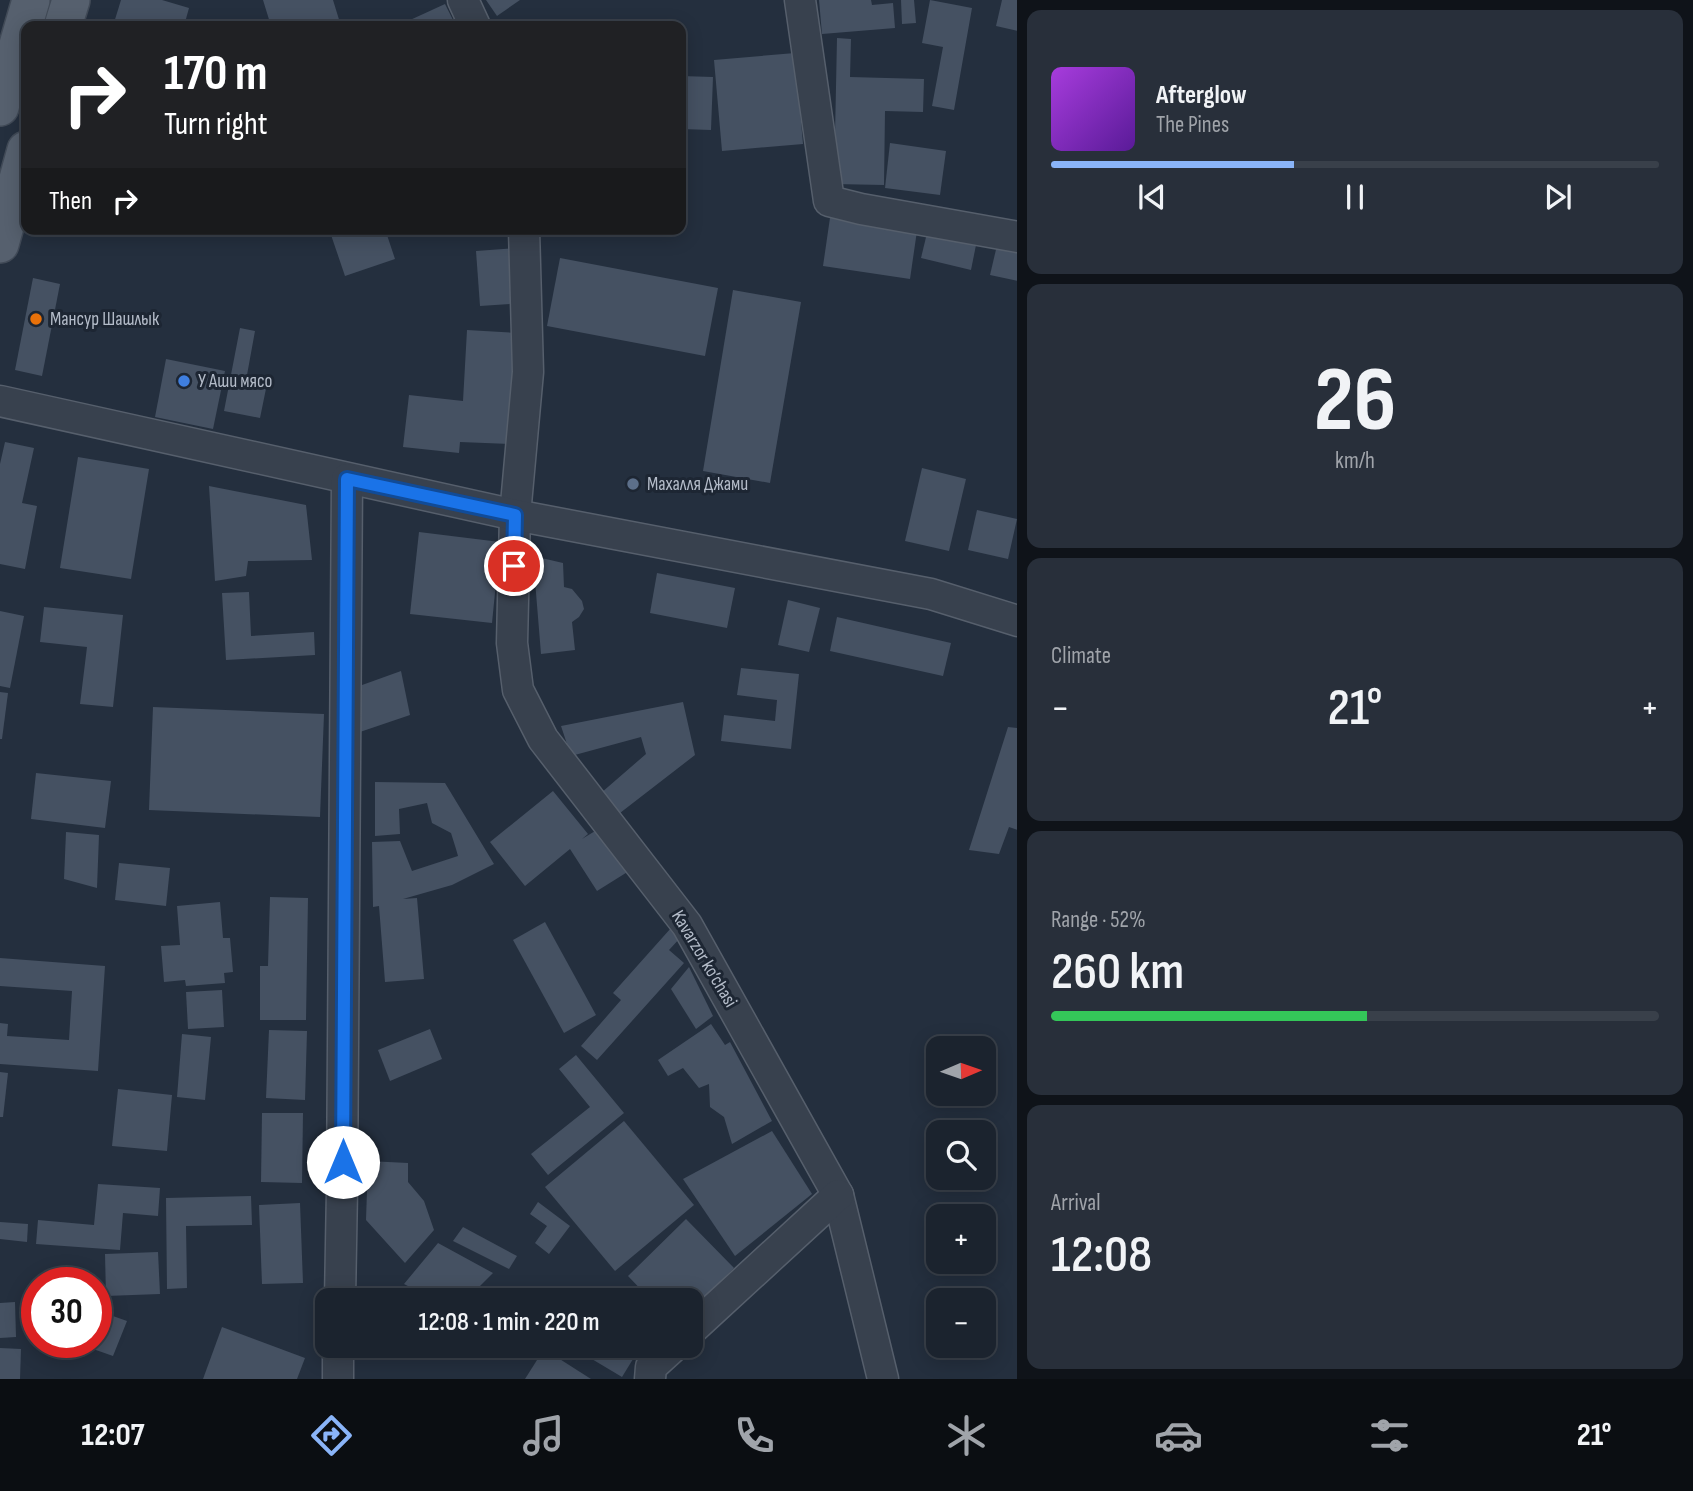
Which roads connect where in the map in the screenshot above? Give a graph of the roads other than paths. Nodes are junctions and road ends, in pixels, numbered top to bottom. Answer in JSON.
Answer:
{"nodes":[{"id":1,"x":32,"y":0,"type":"edge"},
{"id":2,"x":71,"y":0,"type":"edge"},
{"id":3,"x":463,"y":0,"type":"edge"},
{"id":4,"x":800,"y":0,"type":"edge"},
{"id":5,"x":22,"y":21,"type":"edge"},
{"id":6,"x":65,"y":21,"type":"edge"},
{"id":7,"x":473,"y":21,"type":"edge"},
{"id":8,"x":21,"y":22,"type":"edge"},
{"id":9,"x":8,"y":49,"type":"edge"},
{"id":10,"x":0,"y":107,"type":"edge"},
{"id":11,"x":21,"y":168,"type":"edge"},
{"id":12,"x":524,"y":235,"type":"edge"},
{"id":13,"x":1017,"y":237,"type":"edge"},
{"id":14,"x":0,"y":244,"type":"edge"},
{"id":15,"x":0,"y":401,"type":"edge"},
{"id":16,"x":347,"y":479,"type":"junction"},
{"id":17,"x":515,"y":515,"type":"junction"},
{"id":18,"x":1017,"y":621,"type":"edge"},
{"id":19,"x":838,"y":1195,"type":"junction"},
{"id":20,"x":340,"y":1288,"type":"edge"},
{"id":21,"x":703,"y":1319,"type":"edge"},
{"id":22,"x":338,"y":1358,"type":"edge"},
{"id":23,"x":661,"y":1358,"type":"edge"},
{"id":24,"x":338,"y":1379,"type":"edge"},
{"id":25,"x":650,"y":1379,"type":"edge"},
{"id":26,"x":883,"y":1379,"type":"edge"}],
"edges":[{"from":1,"to":5,"type":"main road"},
{"from":2,"to":6,"type":"main road"},
{"from":3,"to":7,"type":"street"},
{"from":4,"to":13,"type":"street"},
{"from":8,"to":9,"type":"main road"},
{"from":9,"to":10,"type":"main road"},
{"from":11,"to":14,"type":"main road"},
{"from":12,"to":17,"type":"street","name":"Kavarzor ko’chasi"},
{"from":15,"to":16,"type":"street"},
{"from":16,"to":17,"type":"street"},
{"from":16,"to":20,"type":"street"},
{"from":17,"to":18,"type":"street"},
{"from":17,"to":19,"type":"street","name":"Kavarzor ko’chasi"},
{"from":19,"to":21,"type":"street"},
{"from":19,"to":26,"type":"street","name":"Kavarzor ko’chasi"},
{"from":22,"to":24,"type":"street"},
{"from":23,"to":25,"type":"street"}]}
